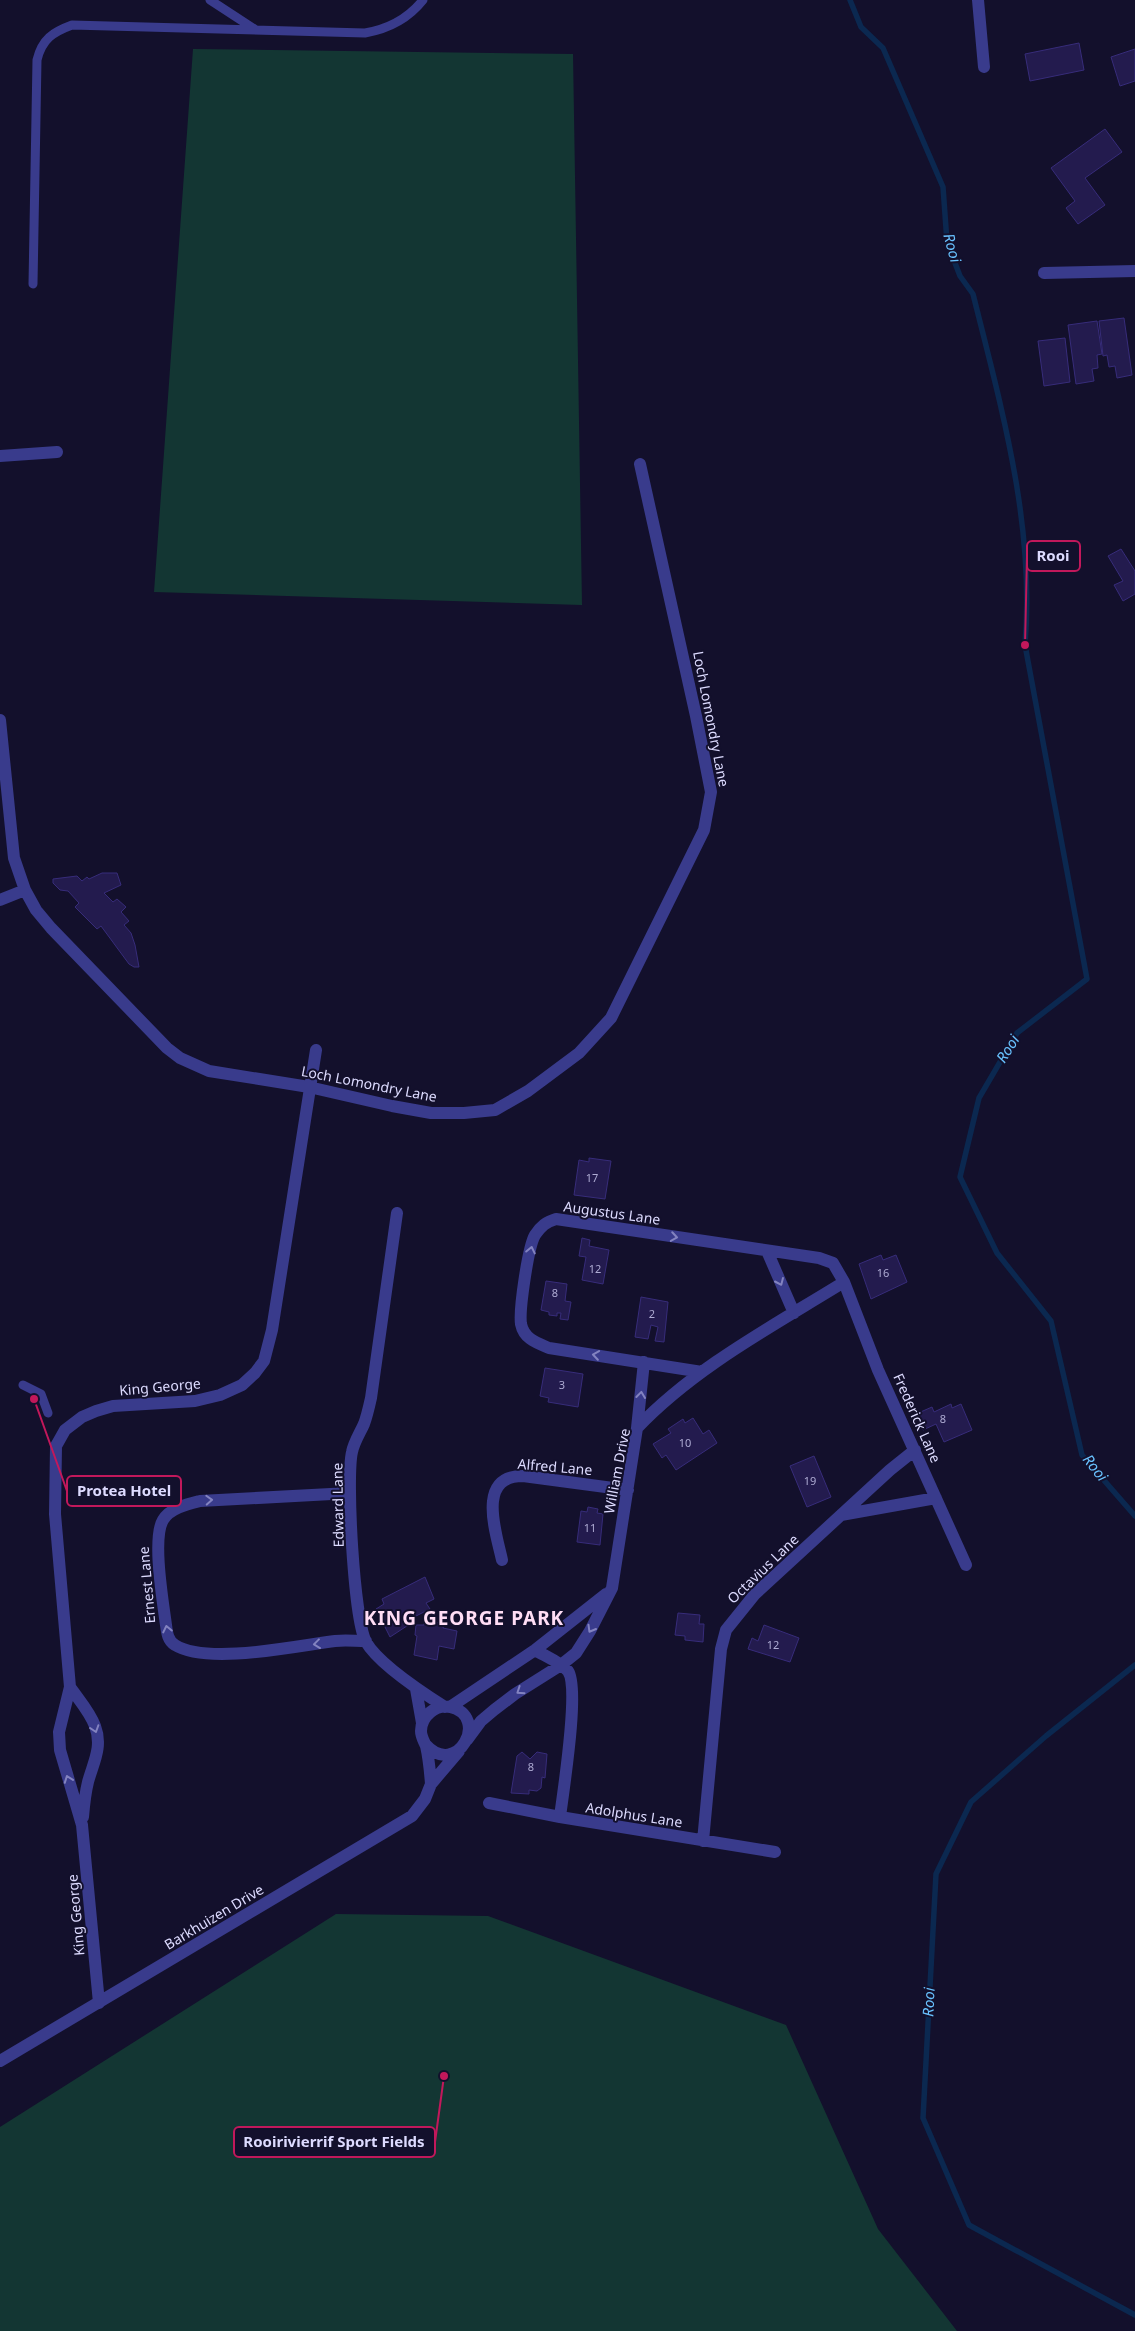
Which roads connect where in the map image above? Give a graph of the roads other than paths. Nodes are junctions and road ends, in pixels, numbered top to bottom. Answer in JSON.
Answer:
{"nodes":[{"id":1,"x":210,"y":0,"type":"edge"},
{"id":2,"x":423,"y":0,"type":"edge"},
{"id":3,"x":978,"y":0,"type":"edge"},
{"id":4,"x":258,"y":31,"type":"junction"},
{"id":5,"x":984,"y":67,"type":"dead end"},
{"id":6,"x":1135,"y":271,"type":"edge"},
{"id":7,"x":1044,"y":272,"type":"dead end"},
{"id":8,"x":33,"y":284,"type":"dead end"},
{"id":9,"x":57,"y":452,"type":"dead end"},
{"id":10,"x":0,"y":456,"type":"edge"},
{"id":11,"x":640,"y":464,"type":"dead end"},
{"id":12,"x":0,"y":720,"type":"edge"},
{"id":13,"x":2,"y":752,"type":"edge"},
{"id":14,"x":25,"y":890,"type":"junction"},
{"id":15,"x":0,"y":900,"type":"edge"},
{"id":16,"x":316,"y":1050,"type":"dead end"},
{"id":17,"x":309,"y":1087,"type":"junction"},
{"id":18,"x":397,"y":1213,"type":"dead end"},
{"id":19,"x":766,"y":1251,"type":"junction"},
{"id":20,"x":844,"y":1282,"type":"junction"},
{"id":21,"x":794,"y":1313,"type":"junction"},
{"id":22,"x":644,"y":1362,"type":"junction"},
{"id":23,"x":702,"y":1372,"type":"junction"},
{"id":24,"x":23,"y":1385,"type":"dead end"},
{"id":25,"x":48,"y":1413,"type":"dead end"},
{"id":26,"x":638,"y":1428,"type":"junction"},
{"id":27,"x":915,"y":1450,"type":"junction"},
{"id":28,"x":628,"y":1490,"type":"junction"},
{"id":29,"x":350,"y":1493,"type":"junction"},
{"id":30,"x":936,"y":1498,"type":"junction"},
{"id":31,"x":841,"y":1516,"type":"junction"},
{"id":32,"x":502,"y":1560,"type":"dead end"},
{"id":33,"x":966,"y":1565,"type":"dead end"},
{"id":34,"x":612,"y":1588,"type":"junction"},
{"id":35,"x":366,"y":1641,"type":"junction"},
{"id":36,"x":535,"y":1650,"type":"junction"},
{"id":37,"x":561,"y":1666,"type":"junction"},
{"id":38,"x":70,"y":1687,"type":"junction"},
{"id":39,"x":416,"y":1689,"type":"junction"},
{"id":40,"x":448,"y":1707,"type":"junction"},
{"id":41,"x":422,"y":1723,"type":"junction"},
{"id":42,"x":468,"y":1740,"type":"junction"},
{"id":43,"x":425,"y":1744,"type":"junction"},
{"id":44,"x":459,"y":1751,"type":"junction"},
{"id":45,"x":431,"y":1784,"type":"junction"},
{"id":46,"x":490,"y":1803,"type":"dead end"},
{"id":47,"x":560,"y":1817,"type":"junction"},
{"id":48,"x":82,"y":1825,"type":"junction"},
{"id":49,"x":703,"y":1841,"type":"junction"},
{"id":50,"x":775,"y":1852,"type":"dead end"},
{"id":51,"x":99,"y":2003,"type":"junction"},
{"id":52,"x":0,"y":2061,"type":"edge"}],
"edges":[{"from":1,"to":4,"type":"lane"},
{"from":2,"to":4,"type":"lane"},
{"from":3,"to":5,"type":"street"},
{"from":4,"to":8,"type":"lane"},
{"from":6,"to":7,"type":"street"},
{"from":9,"to":10,"type":"street"},
{"from":11,"to":17,"type":"street","name":"Loch Lomondry Lane"},
{"from":12,"to":13,"type":"street","name":"Loch Lomondry Lane"},
{"from":13,"to":14,"type":"street","name":"Loch Lomondry Lane"},
{"from":14,"to":15,"type":"street"},
{"from":14,"to":17,"type":"street","name":"Loch Lomondry Lane"},
{"from":16,"to":17,"type":"street","name":"King George"},
{"from":17,"to":38,"type":"street","name":"King George"},
{"from":18,"to":29,"type":"street","name":"Edward Lane"},
{"from":19,"to":20,"type":"street","name":"Augustus Lane"},
{"from":19,"to":21,"type":"street","one_way":true},
{"from":22,"to":19,"type":"street","name":"Augustus Lane","one_way":true},
{"from":20,"to":21,"type":"street","name":"William Drive"},
{"from":20,"to":27,"type":"street","name":"Frederick Lane"},
{"from":21,"to":23,"type":"street","name":"William Drive"},
{"from":22,"to":23,"type":"street","name":"Augustus Lane"},
{"from":26,"to":22,"type":"street","one_way":true},
{"from":23,"to":26,"type":"street","name":"William Drive"},
{"from":24,"to":25,"type":"lane"},
{"from":26,"to":28,"type":"street","name":"William Drive"},
{"from":27,"to":30,"type":"street","name":"Frederick Lane"},
{"from":27,"to":31,"type":"street","name":"Octavius Lane"},
{"from":28,"to":32,"type":"street","name":"Alfred Lane"},
{"from":28,"to":34,"type":"street","name":"William Drive"},
{"from":29,"to":35,"type":"street","name":"Edward Lane"},
{"from":35,"to":29,"type":"street","name":"Ernest Lane","one_way":true},
{"from":30,"to":31,"type":"street"},
{"from":30,"to":33,"type":"street","name":"Frederick Lane"},
{"from":31,"to":49,"type":"street","name":"Octavius Lane"},
{"from":34,"to":36,"type":"street"},
{"from":34,"to":37,"type":"street","name":"William Drive","one_way":true},
{"from":35,"to":39,"type":"street"},
{"from":36,"to":37,"type":"street"},
{"from":36,"to":40,"type":"street"},
{"from":37,"to":42,"type":"street","name":"William Drive","one_way":true},
{"from":37,"to":47,"type":"street"},
{"from":48,"to":38,"type":"street","name":"King George","one_way":true},
{"from":38,"to":48,"type":"street","name":"King George","one_way":true},
{"from":39,"to":40,"type":"street"},
{"from":39,"to":41,"type":"street"},
{"from":40,"to":41,"type":"street"},
{"from":40,"to":42,"type":"street"},
{"from":41,"to":43,"type":"street"},
{"from":42,"to":44,"type":"street"},
{"from":43,"to":44,"type":"street"},
{"from":43,"to":45,"type":"street"},
{"from":44,"to":45,"type":"street","name":"Barkhuizen Drive"},
{"from":45,"to":51,"type":"street","name":"Barkhuizen Drive"},
{"from":46,"to":47,"type":"street","name":"Adolphus Lane"},
{"from":47,"to":49,"type":"street","name":"Adolphus Lane"},
{"from":48,"to":51,"type":"street","name":"King George"},
{"from":49,"to":50,"type":"street","name":"Adolphus Lane"},
{"from":51,"to":52,"type":"street","name":"Barkhuizen Drive"}]}
